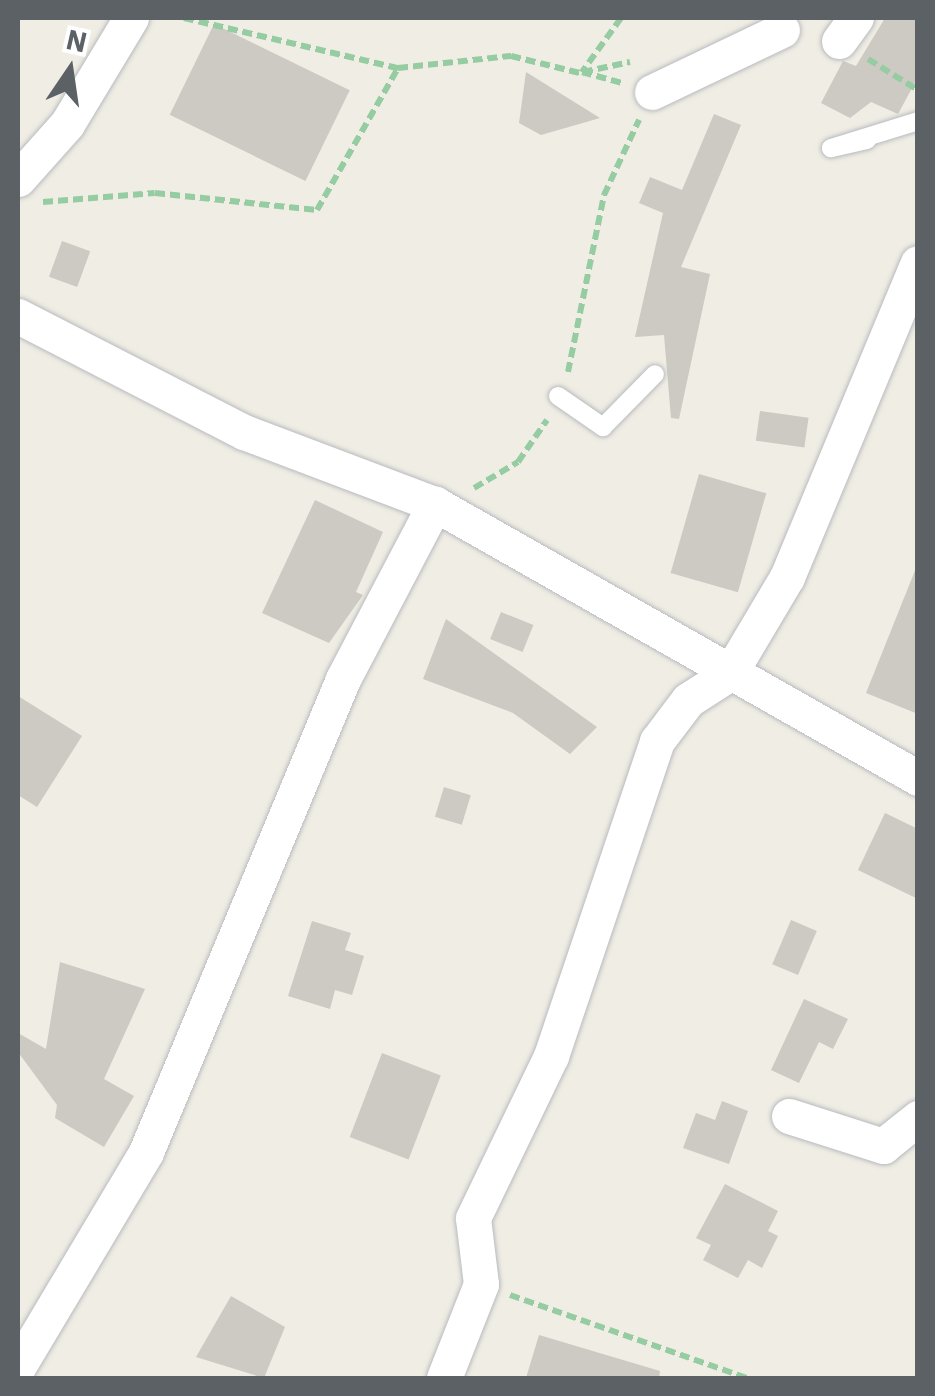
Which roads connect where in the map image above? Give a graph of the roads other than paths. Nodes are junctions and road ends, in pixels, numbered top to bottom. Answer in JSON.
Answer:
{"nodes":[{"id":1,"x":131,"y":18,"type":"edge"},
{"id":2,"x":782,"y":30,"type":"dead end"},
{"id":3,"x":652,"y":92,"type":"road end"},
{"id":4,"x":918,"y":120,"type":"edge"},
{"id":5,"x":867,"y":140,"type":"dead end"},
{"id":6,"x":27,"y":191,"type":"edge"},
{"id":7,"x":918,"y":262,"type":"edge"},
{"id":8,"x":18,"y":316,"type":"edge"},
{"id":9,"x":655,"y":374,"type":"dead end"},
{"id":10,"x":558,"y":396,"type":"road end"},
{"id":11,"x":435,"y":504,"type":"junction"},
{"id":12,"x":730,"y":673,"type":"junction"},
{"id":13,"x":918,"y":778,"type":"edge"},
{"id":14,"x":789,"y":1116,"type":"dead end"},
{"id":15,"x":918,"y":1118,"type":"edge"},
{"id":16,"x":18,"y":1367,"type":"edge"},
{"id":17,"x":444,"y":1378,"type":"edge"}],
"edges":[{"from":1,"to":6,"type":"street"},
{"from":2,"to":3,"type":"street"},
{"from":4,"to":5,"type":"lane"},
{"from":7,"to":12,"type":"street"},
{"from":8,"to":11,"type":"street"},
{"from":9,"to":10,"type":"lane"},
{"from":11,"to":12,"type":"street"},
{"from":11,"to":16,"type":"street"},
{"from":12,"to":13,"type":"street"},
{"from":12,"to":17,"type":"street"},
{"from":14,"to":15,"type":"street"}]}
